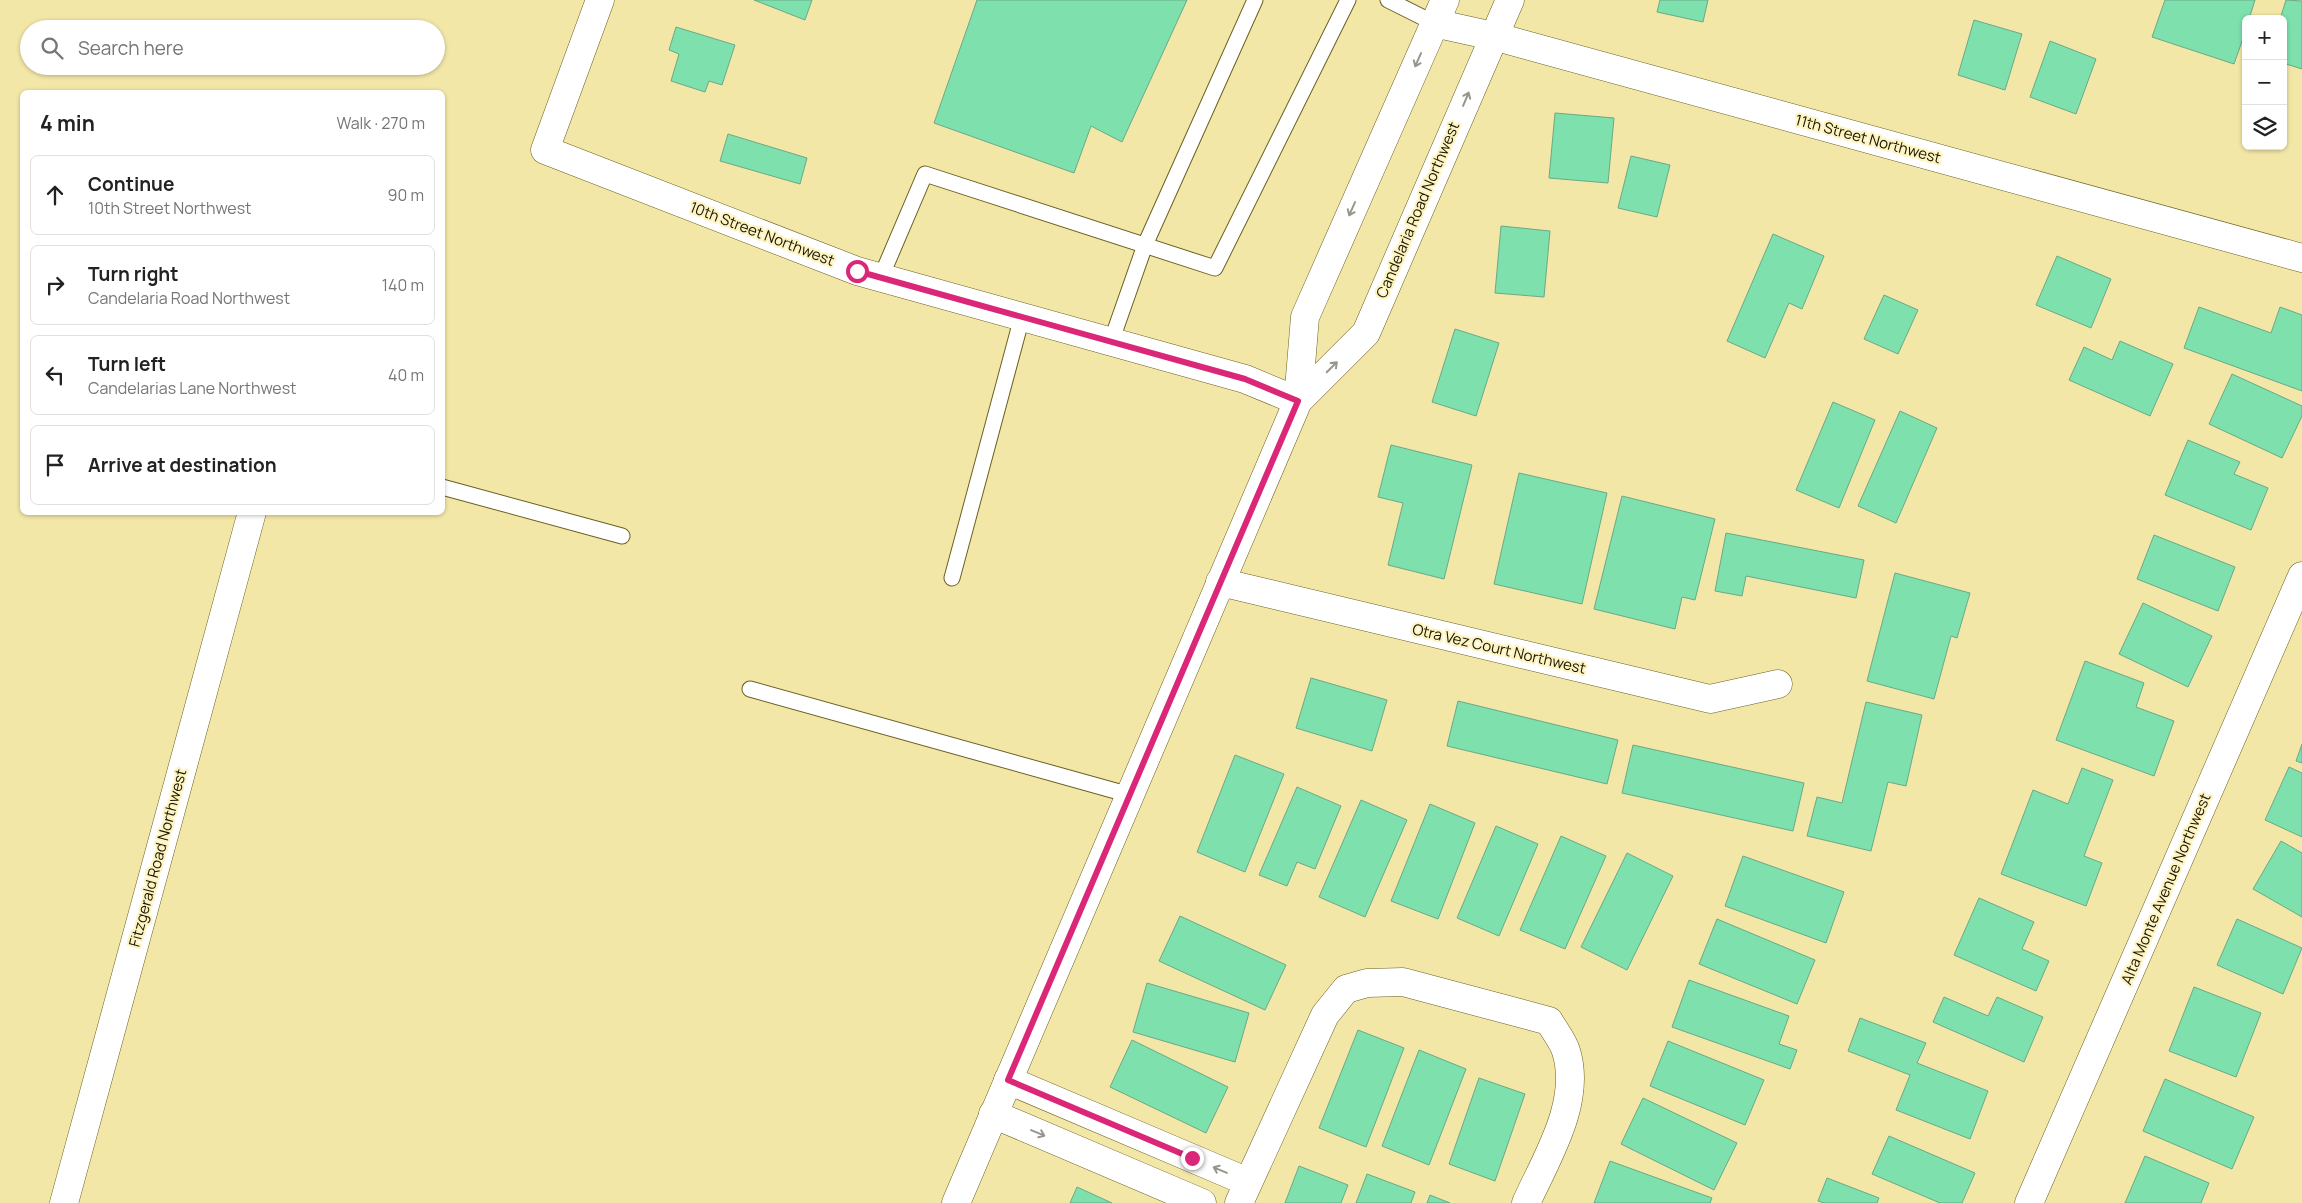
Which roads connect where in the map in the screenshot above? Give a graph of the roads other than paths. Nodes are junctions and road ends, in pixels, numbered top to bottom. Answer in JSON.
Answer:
{"nodes":[{"id":1,"x":600,"y":0,"type":"edge"},
{"id":2,"x":1255,"y":0,"type":"edge"},
{"id":3,"x":1348,"y":0,"type":"edge"},
{"id":4,"x":1388,"y":0,"type":"edge"},
{"id":5,"x":1510,"y":0,"type":"edge"},
{"id":6,"x":1439,"y":12,"type":"edge"},
{"id":7,"x":1493,"y":36,"type":"junction"},
{"id":8,"x":1145,"y":245,"type":"junction"},
{"id":9,"x":2302,"y":258,"type":"edge"},
{"id":10,"x":881,"y":277,"type":"junction"},
{"id":11,"x":1022,"y":317,"type":"junction"},
{"id":12,"x":1111,"y":342,"type":"junction"},
{"id":13,"x":1298,"y":401,"type":"junction"},
{"id":14,"x":445,"y":488,"type":"edge"},
{"id":15,"x":251,"y":515,"type":"edge"},
{"id":16,"x":622,"y":536,"type":"dead end"},
{"id":17,"x":2302,"y":576,"type":"edge"},
{"id":18,"x":952,"y":578,"type":"dead end"},
{"id":19,"x":1220,"y":582,"type":"junction"},
{"id":20,"x":1778,"y":684,"type":"dead end"},
{"id":21,"x":750,"y":689,"type":"dead end"},
{"id":22,"x":1130,"y":795,"type":"junction"},
{"id":23,"x":1008,"y":1080,"type":"junction"},
{"id":24,"x":993,"y":1114,"type":"junction"},
{"id":25,"x":1243,"y":1192,"type":"edge"},
{"id":26,"x":64,"y":1203,"type":"edge"},
{"id":27,"x":956,"y":1203,"type":"edge"},
{"id":28,"x":1202,"y":1203,"type":"edge"},
{"id":29,"x":1526,"y":1203,"type":"edge"},
{"id":30,"x":2029,"y":1203,"type":"edge"}],
"edges":[{"from":1,"to":10,"type":"street","name":"10th Street Northwest"},
{"from":2,"to":8,"type":"lane"},
{"from":3,"to":8,"type":"lane"},
{"from":4,"to":6,"type":"lane"},
{"from":5,"to":7,"type":"street","name":"Candelaria Road Northwest"},
{"from":6,"to":7,"type":"street","name":"11th Street Northwest"},
{"from":6,"to":13,"type":"street","name":"Candelaria Road Northwest","one_way":true},
{"from":7,"to":9,"type":"street","name":"11th Street Northwest"},
{"from":13,"to":7,"type":"street","name":"Candelaria Road Northwest","one_way":true},
{"from":8,"to":10,"type":"lane"},
{"from":8,"to":12,"type":"lane"},
{"from":10,"to":11,"type":"street","name":"10th Street Northwest"},
{"from":11,"to":12,"type":"street","name":"10th Street Northwest"},
{"from":11,"to":18,"type":"lane"},
{"from":12,"to":13,"type":"street","name":"10th Street Northwest"},
{"from":13,"to":19,"type":"street","name":"Candelaria Road Northwest"},
{"from":14,"to":16,"type":"lane"},
{"from":15,"to":26,"type":"street","name":"Fitzgerald Road Northwest"},
{"from":17,"to":30,"type":"street","name":"Alta Monte Avenue Northwest"},
{"from":19,"to":20,"type":"street","name":"Otra Vez Court Northwest"},
{"from":19,"to":22,"type":"street","name":"Candelaria Road Northwest"},
{"from":21,"to":22,"type":"lane"},
{"from":22,"to":23,"type":"street","name":"Candelaria Road Northwest"},
{"from":23,"to":24,"type":"street","name":"Candelaria Road Northwest"},
{"from":25,"to":23,"type":"street","one_way":true},
{"from":24,"to":27,"type":"street","name":"Candelaria Road Northwest"},
{"from":24,"to":28,"type":"street","one_way":true},
{"from":25,"to":29,"type":"street"}]}
